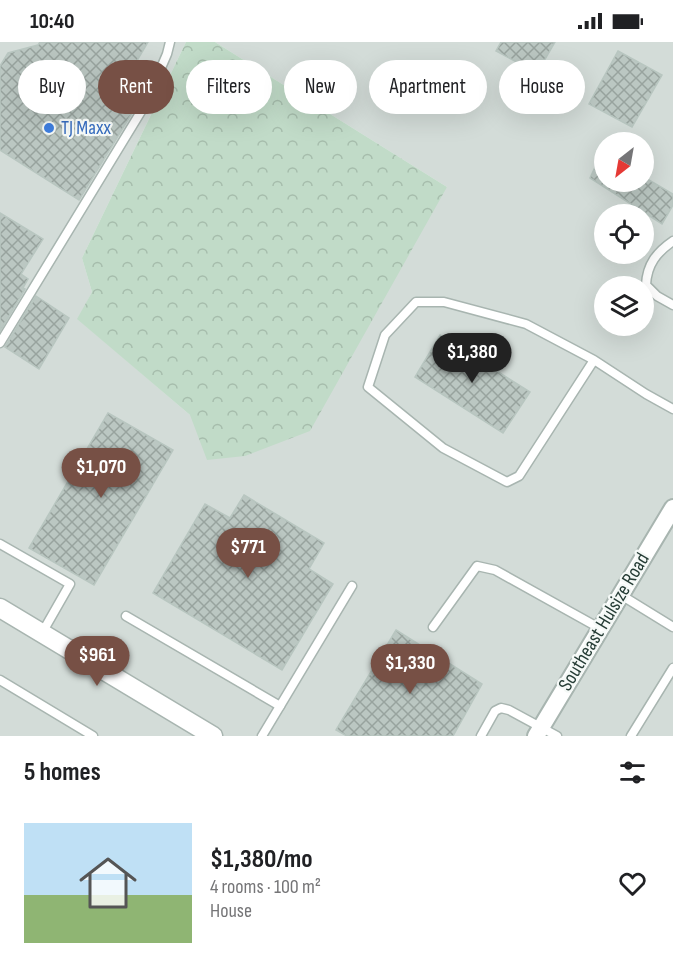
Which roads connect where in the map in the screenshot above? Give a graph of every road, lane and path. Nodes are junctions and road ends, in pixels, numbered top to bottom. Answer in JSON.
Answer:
{"nodes":[{"id":1,"x":170,"y":42,"type":"edge"},
{"id":2,"x":673,"y":241,"type":"edge"},
{"id":3,"x":673,"y":305,"type":"edge"},
{"id":4,"x":0,"y":343,"type":"edge"},
{"id":5,"x":594,"y":360,"type":"junction"},
{"id":6,"x":673,"y":409,"type":"edge"},
{"id":7,"x":673,"y":508,"type":"edge"},
{"id":8,"x":0,"y":544,"type":"edge"},
{"id":9,"x":352,"y":586,"type":"dead end"},
{"id":10,"x":621,"y":595,"type":"junction"},
{"id":11,"x":0,"y":608,"type":"edge"},
{"id":12,"x":126,"y":616,"type":"dead end"},
{"id":13,"x":433,"y":627,"type":"dead end"},
{"id":14,"x":673,"y":627,"type":"edge"},
{"id":15,"x":601,"y":628,"type":"junction"},
{"id":16,"x":42,"y":633,"type":"junction"},
{"id":17,"x":673,"y":668,"type":"edge"},
{"id":18,"x":0,"y":680,"type":"edge"},
{"id":19,"x":280,"y":706,"type":"junction"},
{"id":20,"x":539,"y":731,"type":"edge"},
{"id":21,"x":93,"y":736,"type":"edge"},
{"id":22,"x":213,"y":736,"type":"edge"},
{"id":23,"x":262,"y":736,"type":"edge"},
{"id":24,"x":481,"y":736,"type":"edge"},
{"id":25,"x":557,"y":736,"type":"edge"},
{"id":26,"x":631,"y":736,"type":"edge"}],
"edges":[{"from":1,"to":4,"type":"lane"},
{"from":2,"to":3,"type":"lane"},
{"from":5,"to":5,"type":"lane"},
{"from":5,"to":6,"type":"lane"},
{"from":7,"to":10,"type":"street","name":"Southeast Hulsize Road"},
{"from":8,"to":16,"type":"lane"},
{"from":9,"to":19,"type":"lane"},
{"from":10,"to":14,"type":"lane"},
{"from":10,"to":15,"type":"street","name":"Southeast Hulsize Road"},
{"from":11,"to":16,"type":"street"},
{"from":12,"to":19,"type":"lane"},
{"from":13,"to":15,"type":"lane"},
{"from":15,"to":20,"type":"street","name":"Southeast Hulsize Road"},
{"from":16,"to":22,"type":"street"},
{"from":17,"to":26,"type":"lane"},
{"from":18,"to":21,"type":"lane"},
{"from":19,"to":23,"type":"lane"},
{"from":20,"to":24,"type":"lane"},
{"from":20,"to":25,"type":"lane"}]}
